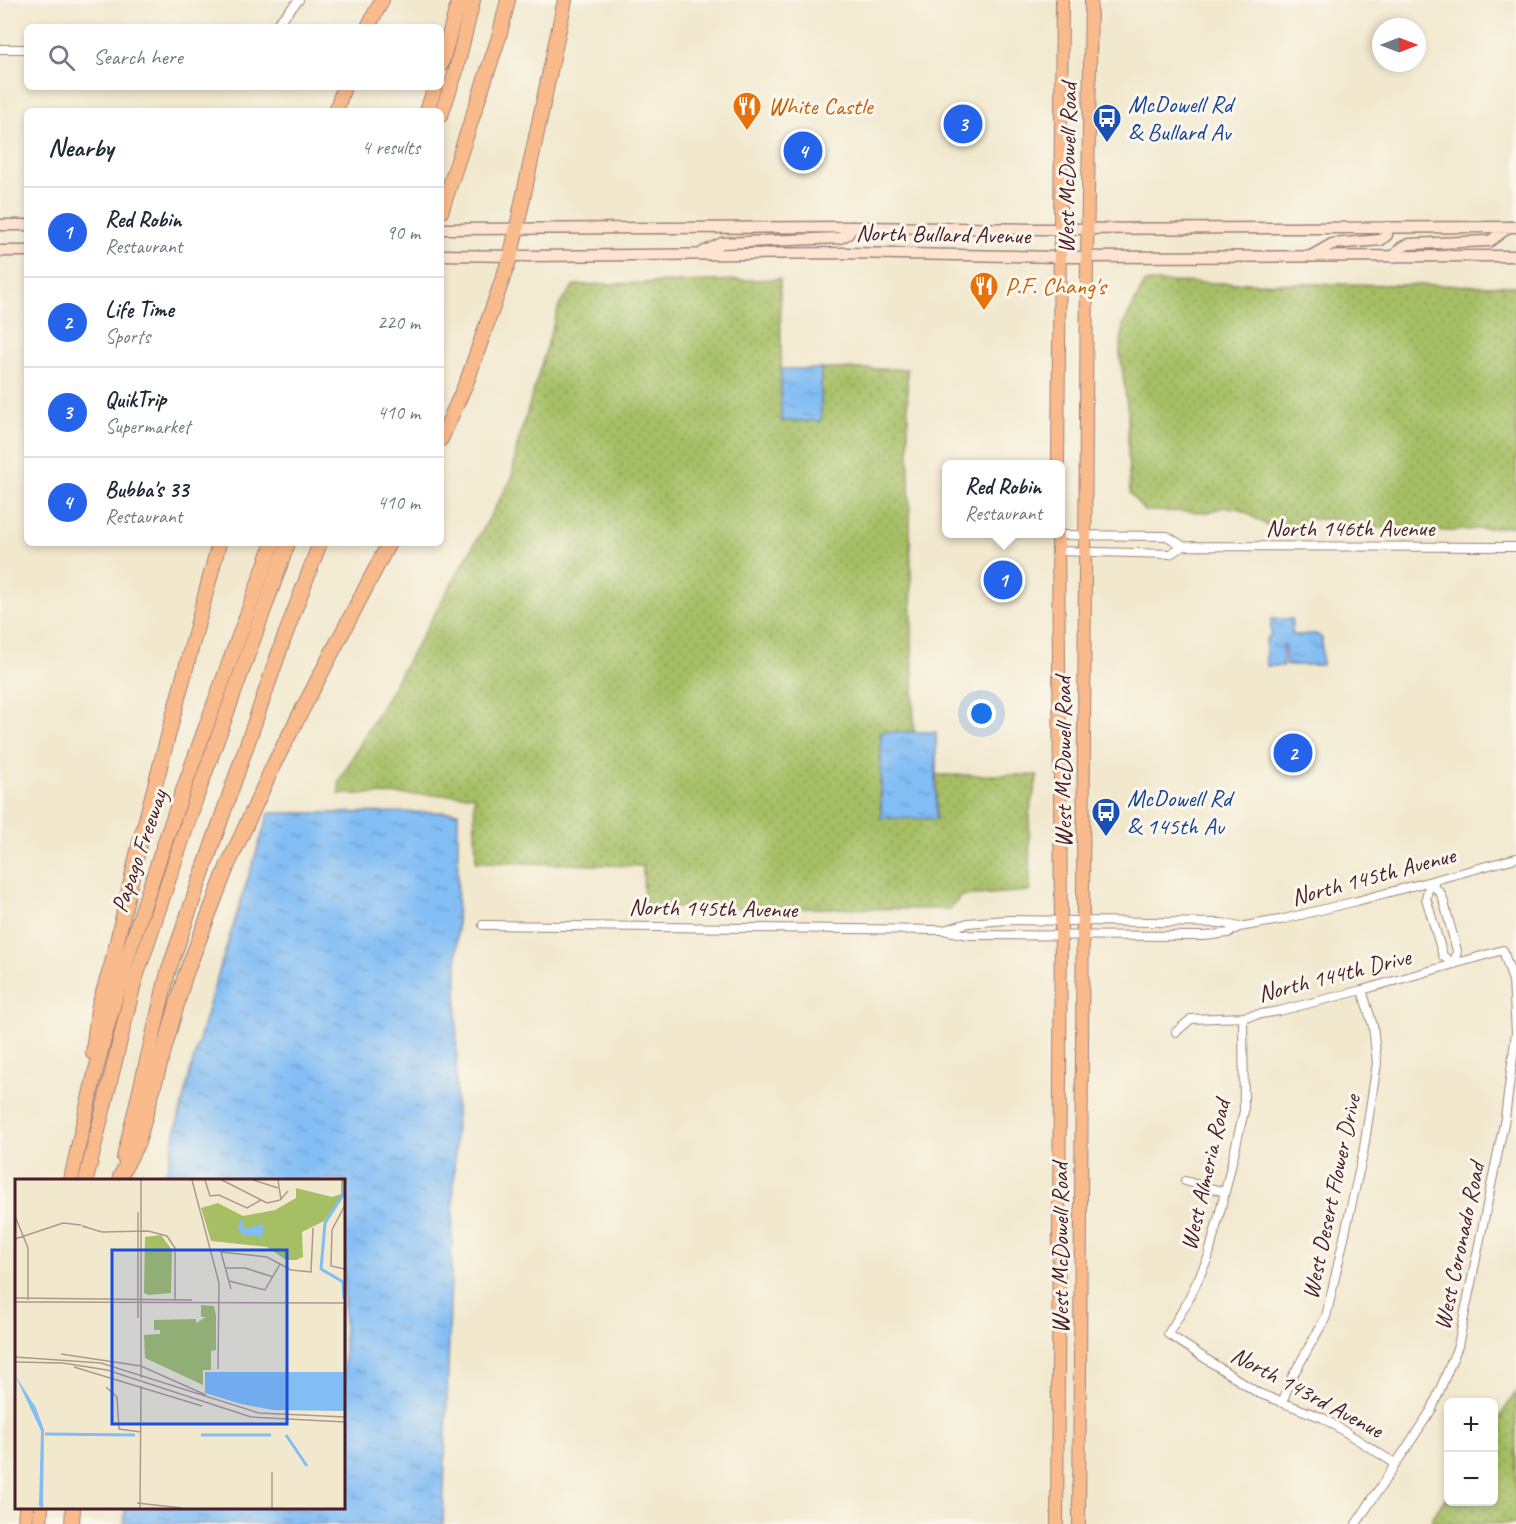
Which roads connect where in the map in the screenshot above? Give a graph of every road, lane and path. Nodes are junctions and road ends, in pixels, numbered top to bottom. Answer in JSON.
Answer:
{"nodes":[{"id":1,"x":298,"y":0,"type":"edge"},
{"id":2,"x":382,"y":0,"type":"edge"},
{"id":3,"x":459,"y":0,"type":"edge"},
{"id":4,"x":473,"y":0,"type":"edge"},
{"id":5,"x":508,"y":0,"type":"edge"},
{"id":6,"x":565,"y":0,"type":"edge"},
{"id":7,"x":1062,"y":0,"type":"edge"},
{"id":8,"x":1091,"y":0,"type":"edge"},
{"id":9,"x":277,"y":24,"type":"edge"},
{"id":10,"x":370,"y":24,"type":"edge"},
{"id":11,"x":0,"y":49,"type":"edge"},
{"id":12,"x":24,"y":50,"type":"edge"},
{"id":13,"x":444,"y":54,"type":"edge"},
{"id":14,"x":343,"y":90,"type":"edge"},
{"id":15,"x":434,"y":90,"type":"edge"},
{"id":16,"x":337,"y":108,"type":"edge"},
{"id":17,"x":428,"y":108,"type":"edge"},
{"id":18,"x":443,"y":108,"type":"edge"},
{"id":19,"x":444,"y":203,"type":"edge"},
{"id":20,"x":0,"y":225,"type":"edge"},
{"id":21,"x":24,"y":225,"type":"edge"},
{"id":22,"x":853,"y":227,"type":"junction"},
{"id":23,"x":1387,"y":227,"type":"junction"},
{"id":24,"x":1513,"y":227,"type":"edge"},
{"id":25,"x":1059,"y":228,"type":"junction"},
{"id":26,"x":1087,"y":228,"type":"junction"},
{"id":27,"x":444,"y":229,"type":"edge"},
{"id":28,"x":517,"y":230,"type":"junction"},
{"id":29,"x":0,"y":251,"type":"edge"},
{"id":30,"x":24,"y":251,"type":"edge"},
{"id":31,"x":698,"y":254,"type":"junction"},
{"id":32,"x":444,"y":255,"type":"edge"},
{"id":33,"x":511,"y":255,"type":"junction"},
{"id":34,"x":1393,"y":256,"type":"junction"},
{"id":35,"x":1516,"y":256,"type":"edge"},
{"id":36,"x":1059,"y":257,"type":"junction"},
{"id":37,"x":1087,"y":257,"type":"junction"},
{"id":38,"x":1309,"y":257,"type":"junction"},
{"id":39,"x":444,"y":433,"type":"edge"},
{"id":40,"x":1058,"y":460,"type":"edge"},
{"id":41,"x":1065,"y":534,"type":"edge"},
{"id":42,"x":1086,"y":536,"type":"junction"},
{"id":43,"x":1058,"y":538,"type":"edge"},
{"id":44,"x":218,"y":546,"type":"edge"},
{"id":45,"x":272,"y":546,"type":"edge"},
{"id":46,"x":287,"y":546,"type":"edge"},
{"id":47,"x":319,"y":546,"type":"edge"},
{"id":48,"x":386,"y":546,"type":"edge"},
{"id":49,"x":1183,"y":546,"type":"junction"},
{"id":50,"x":1516,"y":547,"type":"edge"},
{"id":51,"x":1057,"y":551,"type":"junction"},
{"id":52,"x":1086,"y":551,"type":"junction"},
{"id":53,"x":1516,"y":858,"type":"edge"},
{"id":54,"x":1430,"y":882,"type":"junction"},
{"id":55,"x":1061,"y":921,"type":"junction"},
{"id":56,"x":1084,"y":922,"type":"junction"},
{"id":57,"x":483,"y":926,"type":"dead end"},
{"id":58,"x":1239,"y":927,"type":"junction"},
{"id":59,"x":943,"y":930,"type":"junction"},
{"id":60,"x":1061,"y":936,"type":"junction"},
{"id":61,"x":1084,"y":937,"type":"junction"},
{"id":62,"x":1503,"y":950,"type":"joint"},
{"id":63,"x":1454,"y":964,"type":"junction"},
{"id":64,"x":1362,"y":990,"type":"junction"},
{"id":65,"x":1243,"y":1017,"type":"junction"},
{"id":66,"x":1176,"y":1032,"type":"dead end"},
{"id":67,"x":88,"y":1105,"type":"junction"},
{"id":68,"x":71,"y":1179,"type":"edge"},
{"id":69,"x":86,"y":1179,"type":"edge"},
{"id":70,"x":119,"y":1179,"type":"edge"},
{"id":71,"x":1185,"y":1181,"type":"dead end"},
{"id":72,"x":1225,"y":1191,"type":"junction"},
{"id":73,"x":1168,"y":1334,"type":"joint"},
{"id":74,"x":1282,"y":1403,"type":"junction"},
{"id":75,"x":1396,"y":1464,"type":"junction"},
{"id":76,"x":26,"y":1509,"type":"edge"},
{"id":77,"x":41,"y":1509,"type":"edge"},
{"id":78,"x":73,"y":1509,"type":"edge"},
{"id":79,"x":25,"y":1524,"type":"edge"},
{"id":80,"x":40,"y":1524,"type":"edge"},
{"id":81,"x":72,"y":1524,"type":"edge"},
{"id":82,"x":1057,"y":1524,"type":"edge"},
{"id":83,"x":1079,"y":1524,"type":"edge"},
{"id":84,"x":1356,"y":1524,"type":"edge"}],
"edges":[{"from":1,"to":9,"type":"street"},
{"from":2,"to":10,"type":"highway"},
{"from":3,"to":13,"type":"highway"},
{"from":4,"to":18,"type":"highway"},
{"from":5,"to":19,"type":"highway"},
{"from":6,"to":28,"type":"highway"},
{"from":7,"to":25,"type":"main road","name":"West McDowell Road"},
{"from":8,"to":26,"type":"main road","name":"West McDowell Road"},
{"from":11,"to":12,"type":"street"},
{"from":14,"to":16,"type":"highway"},
{"from":15,"to":17,"type":"highway"},
{"from":20,"to":21,"type":"main road"},
{"from":22,"to":25,"type":"main road","name":"North Bullard Avenue"},
{"from":22,"to":28,"type":"main road","name":"North Bullard Avenue"},
{"from":22,"to":31,"type":"main road"},
{"from":23,"to":24,"type":"main road","name":"North Bullard Avenue"},
{"from":23,"to":26,"type":"main road","name":"North Bullard Avenue"},
{"from":23,"to":38,"type":"main road"},
{"from":24,"to":34,"type":"main road"},
{"from":25,"to":26,"type":"main road","name":"North Bullard Avenue"},
{"from":25,"to":36,"type":"main road","name":"West McDowell Road"},
{"from":26,"to":37,"type":"main road","name":"West McDowell Road"},
{"from":27,"to":28,"type":"main road","name":"North Bullard Avenue"},
{"from":28,"to":33,"type":"highway"},
{"from":29,"to":30,"type":"main road"},
{"from":31,"to":33,"type":"main road","name":"North Bullard Avenue"},
{"from":31,"to":36,"type":"main road","name":"North Bullard Avenue"},
{"from":32,"to":33,"type":"main road","name":"North Bullard Avenue"},
{"from":33,"to":39,"type":"highway"},
{"from":34,"to":35,"type":"main road","name":"North Bullard Avenue"},
{"from":34,"to":38,"type":"main road","name":"North Bullard Avenue"},
{"from":36,"to":37,"type":"main road","name":"North Bullard Avenue"},
{"from":36,"to":40,"type":"main road","name":"West McDowell Road"},
{"from":37,"to":38,"type":"main road","name":"North Bullard Avenue"},
{"from":37,"to":42,"type":"main road","name":"West McDowell Road"},
{"from":41,"to":42,"type":"street","name":"North 146th Avenue"},
{"from":42,"to":49,"type":"street","name":"North 146th Avenue"},
{"from":42,"to":52,"type":"main road","name":"West McDowell Road"},
{"from":43,"to":51,"type":"main road","name":"West McDowell Road"},
{"from":44,"to":67,"type":"highway"},
{"from":45,"to":67,"type":"highway","name":"Papago Freeway"},
{"from":46,"to":69,"type":"highway"},
{"from":47,"to":70,"type":"highway"},
{"from":48,"to":70,"type":"highway"},
{"from":49,"to":50,"type":"street","name":"North 146th Avenue"},
{"from":49,"to":52,"type":"street","name":"North 146th Avenue"},
{"from":51,"to":52,"type":"street","name":"North 146th Avenue"},
{"from":51,"to":55,"type":"main road","name":"West McDowell Road"},
{"from":52,"to":56,"type":"main road","name":"West McDowell Road"},
{"from":53,"to":54,"type":"street","name":"North 145th Avenue"},
{"from":54,"to":58,"type":"street","name":"North 145th Avenue"},
{"from":54,"to":63,"type":"street"},
{"from":54,"to":63,"type":"street"},
{"from":55,"to":56,"type":"street","name":"North 145th Avenue"},
{"from":55,"to":59,"type":"street","name":"North 145th Avenue"},
{"from":55,"to":60,"type":"main road","name":"West McDowell Road"},
{"from":56,"to":58,"type":"street","name":"North 145th Avenue"},
{"from":56,"to":61,"type":"main road","name":"West McDowell Road"},
{"from":57,"to":59,"type":"street","name":"North 145th Avenue"},
{"from":58,"to":61,"type":"street","name":"North 145th Avenue"},
{"from":59,"to":60,"type":"street","name":"North 145th Avenue"},
{"from":60,"to":61,"type":"street","name":"North 145th Avenue"},
{"from":60,"to":82,"type":"main road","name":"West McDowell Road"},
{"from":61,"to":83,"type":"main road","name":"West McDowell Road"},
{"from":62,"to":63,"type":"street","name":"North 144th Drive"},
{"from":62,"to":75,"type":"street","name":"West Coronado Road"},
{"from":63,"to":64,"type":"street","name":"North 144th Drive"},
{"from":64,"to":65,"type":"street","name":"North 144th Drive"},
{"from":64,"to":74,"type":"street","name":"West Desert Flower Drive"},
{"from":65,"to":66,"type":"street","name":"North 144th Drive"},
{"from":65,"to":72,"type":"street","name":"West Almeria Road"},
{"from":67,"to":68,"type":"highway","name":"Papago Freeway"},
{"from":71,"to":72,"type":"street"},
{"from":72,"to":73,"type":"street","name":"West Almeria Road"},
{"from":73,"to":74,"type":"street","name":"North 143rd Avenue"},
{"from":74,"to":75,"type":"street","name":"North 143rd Avenue"},
{"from":75,"to":84,"type":"street","name":"West Coronado Road"},
{"from":76,"to":79,"type":"highway"},
{"from":77,"to":80,"type":"highway"},
{"from":78,"to":81,"type":"highway"}]}
